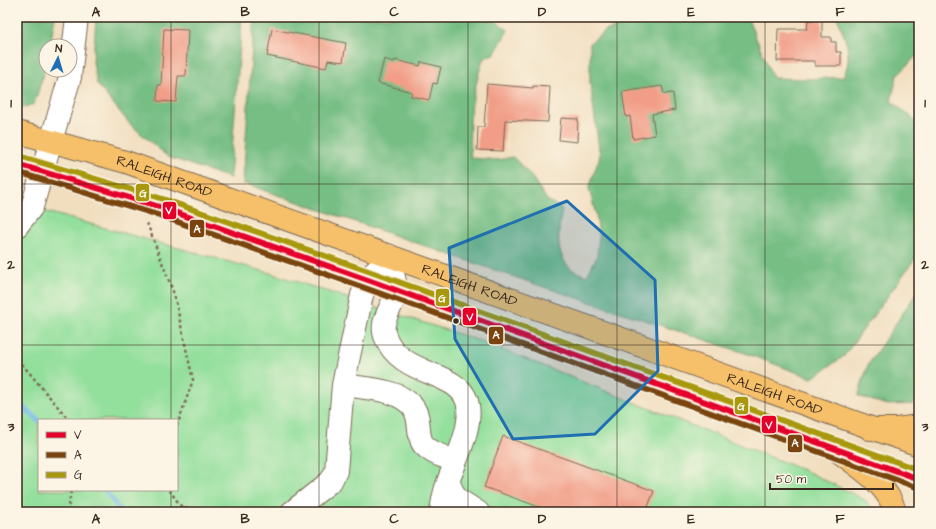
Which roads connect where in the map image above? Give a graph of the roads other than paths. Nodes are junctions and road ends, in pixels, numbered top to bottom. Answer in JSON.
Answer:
{"nodes":[{"id":1,"x":77,"y":17,"type":"edge"},
{"id":2,"x":17,"y":132,"type":"edge"},
{"id":3,"x":52,"y":141,"type":"junction"},
{"id":4,"x":17,"y":164,"type":"edge"},
{"id":5,"x":42,"y":171,"type":"junction"},
{"id":6,"x":17,"y":226,"type":"edge"},
{"id":7,"x":388,"y":255,"type":"junction"},
{"id":8,"x":368,"y":280,"type":"junction"},
{"id":9,"x":396,"y":290,"type":"junction"},
{"id":10,"x":343,"y":386,"type":"junction"},
{"id":11,"x":919,"y":426,"type":"edge"},
{"id":12,"x":870,"y":429,"type":"junction"},
{"id":13,"x":919,"y":446,"type":"edge"},
{"id":14,"x":835,"y":449,"type":"junction"},
{"id":15,"x":455,"y":462,"type":"junction"},
{"id":16,"x":919,"y":479,"type":"edge"},
{"id":17,"x":448,"y":482,"type":"junction"},
{"id":18,"x":292,"y":512,"type":"edge"},
{"id":19,"x":441,"y":512,"type":"edge"},
{"id":20,"x":478,"y":512,"type":"edge"},
{"id":21,"x":895,"y":512,"type":"edge"}],
"edges":[{"from":1,"to":3,"type":"street"},
{"from":2,"to":3,"type":"main road","name":"RALEIGH ROAD"},
{"from":3,"to":5,"type":"street"},
{"from":3,"to":7,"type":"main road","name":"RALEIGH ROAD"},
{"from":4,"to":5,"type":"main road"},
{"from":5,"to":6,"type":"street"},
{"from":5,"to":8,"type":"main road"},
{"from":7,"to":8,"type":"street"},
{"from":7,"to":9,"type":"street"},
{"from":7,"to":12,"type":"main road","name":"RALEIGH ROAD"},
{"from":8,"to":9,"type":"main road"},
{"from":8,"to":10,"type":"street"},
{"from":9,"to":14,"type":"main road"},
{"from":9,"to":15,"type":"street"},
{"from":10,"to":15,"type":"street"},
{"from":10,"to":18,"type":"street"},
{"from":11,"to":12,"type":"main road"},
{"from":12,"to":13,"type":"main road","name":"RALEIGH ROAD"},
{"from":14,"to":16,"type":"main road"},
{"from":14,"to":21,"type":"main road"},
{"from":15,"to":17,"type":"street"},
{"from":17,"to":19,"type":"street"},
{"from":17,"to":20,"type":"street"}]}
